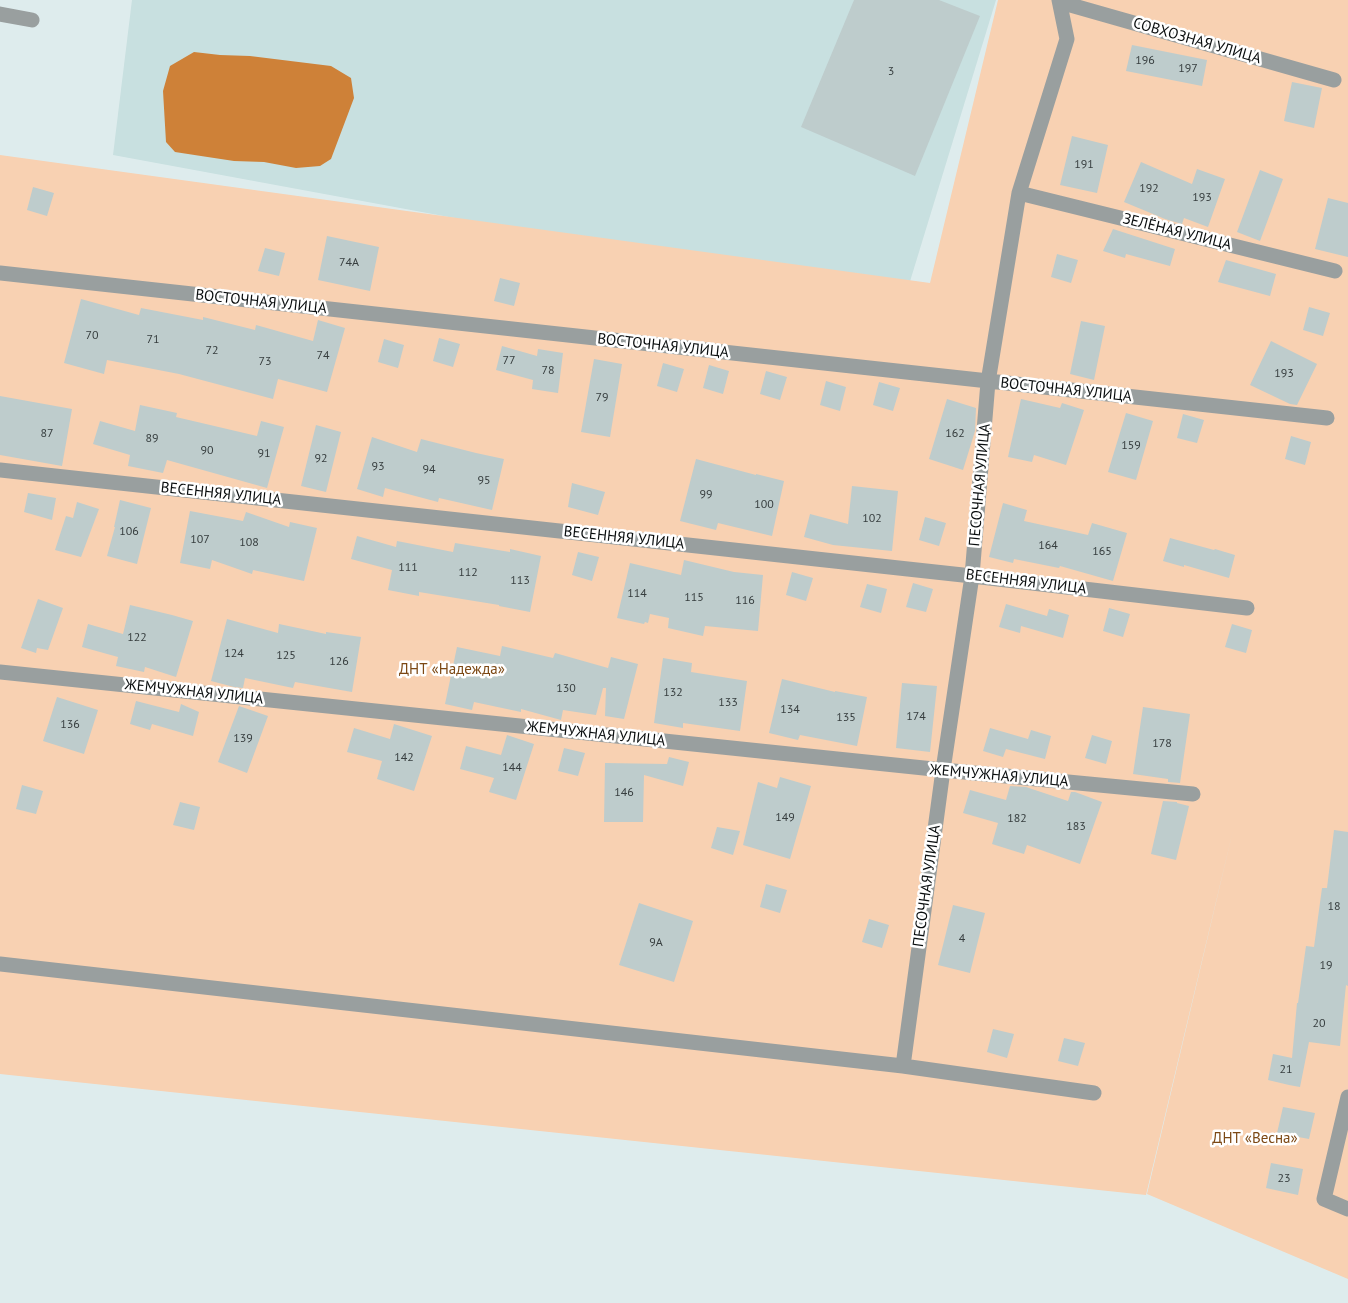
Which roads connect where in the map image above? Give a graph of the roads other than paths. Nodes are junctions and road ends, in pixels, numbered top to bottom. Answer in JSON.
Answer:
{"nodes":[{"id":1,"x":1059,"y":1,"type":"edge"},
{"id":2,"x":0,"y":14,"type":"edge"},
{"id":3,"x":32,"y":20,"type":"dead end"},
{"id":4,"x":1334,"y":80,"type":"dead end"},
{"id":5,"x":1019,"y":193,"type":"junction"},
{"id":6,"x":1335,"y":271,"type":"dead end"},
{"id":7,"x":0,"y":273,"type":"edge"},
{"id":8,"x":988,"y":382,"type":"junction"},
{"id":9,"x":1327,"y":418,"type":"dead end"},
{"id":10,"x":0,"y":470,"type":"edge"},
{"id":11,"x":972,"y":576,"type":"junction"},
{"id":12,"x":1247,"y":608,"type":"dead end"},
{"id":13,"x":0,"y":672,"type":"edge"},
{"id":14,"x":943,"y":770,"type":"junction"},
{"id":15,"x":1193,"y":794,"type":"dead end"},
{"id":16,"x":0,"y":964,"type":"edge"},
{"id":17,"x":903,"y":1066,"type":"junction"},
{"id":18,"x":1094,"y":1093,"type":"dead end"},
{"id":19,"x":1348,"y":1097,"type":"edge"},
{"id":20,"x":1348,"y":1209,"type":"edge"}],
"edges":[{"from":1,"to":4,"type":"lane","name":"СОВХОЗНАЯ УЛИЦА"},
{"from":1,"to":5,"type":"lane","name":"ПЕСОЧНАЯ УЛИЦА"},
{"from":2,"to":3,"type":"lane"},
{"from":5,"to":6,"type":"lane","name":"ЗЕЛЁНАЯ УЛИЦА"},
{"from":5,"to":8,"type":"lane","name":"ПЕСОЧНАЯ УЛИЦА"},
{"from":7,"to":8,"type":"lane","name":"ВОСТОЧНАЯ УЛИЦА"},
{"from":8,"to":9,"type":"lane","name":"ВОСТОЧНАЯ УЛИЦА"},
{"from":8,"to":11,"type":"lane","name":"ПЕСОЧНАЯ УЛИЦА"},
{"from":10,"to":11,"type":"lane","name":"ВЕСЕННЯЯ УЛИЦА"},
{"from":11,"to":12,"type":"lane","name":"ВЕСЕННЯЯ УЛИЦА"},
{"from":11,"to":14,"type":"lane","name":"ПЕСОЧНАЯ УЛИЦА"},
{"from":13,"to":14,"type":"lane","name":"ЖЕМЧУЖНАЯ УЛИЦА"},
{"from":14,"to":15,"type":"lane","name":"ЖЕМЧУЖНАЯ УЛИЦА"},
{"from":14,"to":17,"type":"lane","name":"ПЕСОЧНАЯ УЛИЦА"},
{"from":16,"to":17,"type":"lane"},
{"from":17,"to":18,"type":"lane"},
{"from":19,"to":20,"type":"lane"}]}
